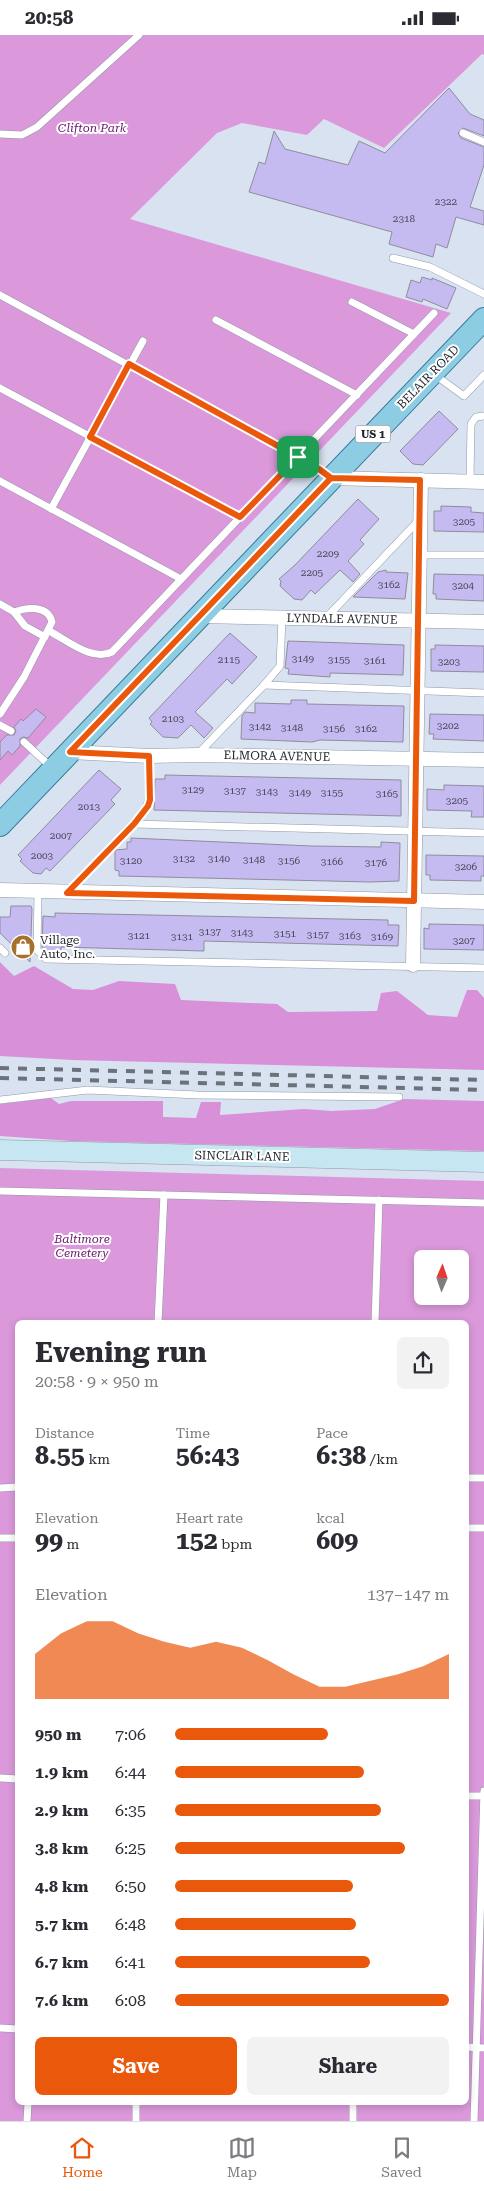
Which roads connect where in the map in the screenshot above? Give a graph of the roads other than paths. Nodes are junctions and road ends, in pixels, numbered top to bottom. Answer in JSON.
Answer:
{"nodes":[{"id":1,"x":139,"y":35,"type":"edge"},
{"id":2,"x":463,"y":133,"type":"dead end"},
{"id":3,"x":0,"y":134,"type":"edge"},
{"id":4,"x":484,"y":143,"type":"edge"},
{"id":5,"x":393,"y":258,"type":"dead end"},
{"id":6,"x":0,"y":295,"type":"edge"},
{"id":7,"x":484,"y":295,"type":"edge"},
{"id":8,"x":352,"y":301,"type":"dead end"},
{"id":9,"x":434,"y":313,"type":"dead end"},
{"id":10,"x":216,"y":320,"type":"dead end"},
{"id":11,"x":478,"y":329,"type":"edge"},
{"id":12,"x":414,"y":334,"type":"junction"},
{"id":13,"x":143,"y":341,"type":"dead end"},
{"id":14,"x":129,"y":364,"type":"junction"},
{"id":15,"x":433,"y":373,"type":"junction"},
{"id":16,"x":484,"y":375,"type":"edge"},
{"id":17,"x":0,"y":388,"type":"edge"},
{"id":18,"x":357,"y":395,"type":"junction"},
{"id":19,"x":484,"y":416,"type":"edge"},
{"id":20,"x":90,"y":437,"type":"junction"},
{"id":21,"x":298,"y":457,"type":"junction"},
{"id":22,"x":331,"y":478,"type":"junction"},
{"id":23,"x":420,"y":480,"type":"junction"},
{"id":24,"x":0,"y":481,"type":"edge"},
{"id":25,"x":477,"y":482,"type":"edge"},
{"id":26,"x":51,"y":509,"type":"junction"},
{"id":27,"x":240,"y":517,"type":"junction"},
{"id":28,"x":420,"y":519,"type":"junction"},
{"id":29,"x":419,"y":555,"type":"junction"},
{"id":30,"x":484,"y":555,"type":"edge"},
{"id":31,"x":181,"y":579,"type":"junction"},
{"id":32,"x":0,"y":604,"type":"edge"},
{"id":33,"x":14,"y":611,"type":"junction"},
{"id":34,"x":201,"y":616,"type":"junction"},
{"id":35,"x":282,"y":618,"type":"junction"},
{"id":36,"x":326,"y":619,"type":"junction"},
{"id":37,"x":418,"y":621,"type":"junction"},
{"id":38,"x":484,"y":622,"type":"edge"},
{"id":39,"x":49,"y":631,"type":"junction"},
{"id":40,"x":44,"y":637,"type":"junction"},
{"id":41,"x":264,"y":685,"type":"junction"},
{"id":42,"x":417,"y":691,"type":"junction"},
{"id":43,"x":484,"y":693,"type":"edge"},
{"id":44,"x":0,"y":714,"type":"edge"},
{"id":45,"x":0,"y":725,"type":"edge"},
{"id":46,"x":10,"y":731,"type":"dead end"},
{"id":47,"x":24,"y":742,"type":"dead end"},
{"id":48,"x":70,"y":752,"type":"junction"},
{"id":49,"x":197,"y":755,"type":"junction"},
{"id":50,"x":149,"y":756,"type":"junction"},
{"id":51,"x":416,"y":759,"type":"junction"},
{"id":52,"x":484,"y":760,"type":"edge"},
{"id":53,"x":53,"y":770,"type":"junction"},
{"id":54,"x":134,"y":824,"type":"junction"},
{"id":55,"x":0,"y":825,"type":"edge"},
{"id":56,"x":415,"y":832,"type":"junction"},
{"id":57,"x":484,"y":833,"type":"edge"},
{"id":58,"x":0,"y":890,"type":"edge"},
{"id":59,"x":38,"y":892,"type":"junction"},
{"id":60,"x":67,"y":893,"type":"junction"},
{"id":61,"x":414,"y":901,"type":"junction"},
{"id":62,"x":484,"y":902,"type":"edge"},
{"id":63,"x":413,"y":965,"type":"junction"},
{"id":64,"x":484,"y":968,"type":"edge"},
{"id":65,"x":399,"y":1097,"type":"dead end"},
{"id":66,"x":0,"y":1100,"type":"edge"},
{"id":67,"x":0,"y":1150,"type":"edge"},
{"id":68,"x":484,"y":1162,"type":"edge"},
{"id":69,"x":0,"y":1191,"type":"edge"},
{"id":70,"x":164,"y":1195,"type":"junction"},
{"id":71,"x":379,"y":1200,"type":"junction"},
{"id":72,"x":484,"y":1203,"type":"edge"},
{"id":73,"x":158,"y":1320,"type":"edge"},
{"id":74,"x":374,"y":1320,"type":"edge"},
{"id":75,"x":469,"y":1478,"type":"edge"},
{"id":76,"x":484,"y":1478,"type":"edge"},
{"id":77,"x":15,"y":1487,"type":"edge"},
{"id":78,"x":0,"y":1488,"type":"edge"},
{"id":79,"x":469,"y":1528,"type":"edge"},
{"id":80,"x":484,"y":1528,"type":"edge"},
{"id":81,"x":0,"y":1538,"type":"edge"},
{"id":82,"x":15,"y":1538,"type":"edge"},
{"id":83,"x":0,"y":1778,"type":"edge"},
{"id":84,"x":15,"y":1779,"type":"edge"},
{"id":85,"x":484,"y":1791,"type":"edge"},
{"id":86,"x":469,"y":1795,"type":"edge"},
{"id":87,"x":484,"y":1796,"type":"edge"},
{"id":88,"x":0,"y":2029,"type":"edge"},
{"id":89,"x":15,"y":2029,"type":"edge"},
{"id":90,"x":480,"y":2048,"type":"edge"},
{"id":91,"x":28,"y":2105,"type":"edge"},
{"id":92,"x":136,"y":2105,"type":"edge"},
{"id":93,"x":353,"y":2105,"type":"edge"},
{"id":94,"x":27,"y":2121,"type":"edge"},
{"id":95,"x":136,"y":2121,"type":"edge"},
{"id":96,"x":353,"y":2121,"type":"edge"},
{"id":97,"x":474,"y":2121,"type":"edge"}],
"edges":[{"from":1,"to":3,"type":"lane"},
{"from":2,"to":4,"type":"lane"},
{"from":5,"to":7,"type":"lane"},
{"from":6,"to":14,"type":"lane"},
{"from":8,"to":12,"type":"lane"},
{"from":9,"to":12,"type":"lane"},
{"from":10,"to":18,"type":"lane"},
{"from":11,"to":15,"type":"main road","name":"BELAIR ROAD","number":"US 1"},
{"from":12,"to":18,"type":"lane"},
{"from":13,"to":14,"type":"lane"},
{"from":14,"to":20,"type":"lane"},
{"from":14,"to":21,"type":"lane"},
{"from":15,"to":16,"type":"lane"},
{"from":15,"to":22,"type":"main road","name":"BELAIR ROAD","number":"US 1"},
{"from":17,"to":20,"type":"lane"},
{"from":18,"to":21,"type":"lane"},
{"from":19,"to":25,"type":"lane"},
{"from":20,"to":26,"type":"lane"},
{"from":20,"to":27,"type":"lane"},
{"from":21,"to":22,"type":"lane"},
{"from":21,"to":27,"type":"lane"},
{"from":22,"to":23,"type":"street"},
{"from":22,"to":34,"type":"main road","name":"BELAIR ROAD","number":"US 1"},
{"from":23,"to":25,"type":"street"},
{"from":23,"to":28,"type":"street"},
{"from":24,"to":26,"type":"lane"},
{"from":26,"to":31,"type":"lane"},
{"from":27,"to":31,"type":"lane"},
{"from":28,"to":29,"type":"street"},
{"from":28,"to":36,"type":"lane"},
{"from":29,"to":30,"type":"lane"},
{"from":29,"to":37,"type":"street"},
{"from":31,"to":39,"type":"lane"},
{"from":32,"to":33,"type":"lane"},
{"from":33,"to":39,"type":"lane"},
{"from":33,"to":40,"type":"lane"},
{"from":34,"to":35,"type":"street","name":"LYNDALE AVENUE"},
{"from":34,"to":48,"type":"main road","name":"BELAIR ROAD","number":"US 1"},
{"from":35,"to":36,"type":"street","name":"LYNDALE AVENUE"},
{"from":35,"to":41,"type":"lane"},
{"from":36,"to":37,"type":"street","name":"LYNDALE AVENUE"},
{"from":37,"to":38,"type":"street","name":"LYNDALE AVENUE"},
{"from":37,"to":42,"type":"street"},
{"from":39,"to":40,"type":"lane"},
{"from":40,"to":44,"type":"lane"},
{"from":41,"to":42,"type":"lane"},
{"from":41,"to":49,"type":"lane"},
{"from":42,"to":43,"type":"lane"},
{"from":42,"to":51,"type":"street"},
{"from":45,"to":46,"type":"lane"},
{"from":47,"to":53,"type":"lane"},
{"from":48,"to":50,"type":"street","name":"ELMORA AVENUE"},
{"from":48,"to":53,"type":"main road","name":"BELAIR ROAD","number":"US 1"},
{"from":49,"to":50,"type":"street","name":"ELMORA AVENUE"},
{"from":49,"to":51,"type":"street","name":"ELMORA AVENUE"},
{"from":50,"to":54,"type":"lane"},
{"from":51,"to":52,"type":"street","name":"ELMORA AVENUE"},
{"from":51,"to":56,"type":"street"},
{"from":53,"to":55,"type":"main road","name":"BELAIR ROAD","number":"US 1"},
{"from":54,"to":56,"type":"lane"},
{"from":54,"to":60,"type":"lane"},
{"from":56,"to":57,"type":"lane"},
{"from":56,"to":61,"type":"street"},
{"from":58,"to":59,"type":"street"},
{"from":59,"to":60,"type":"street"},
{"from":59,"to":63,"type":"lane"},
{"from":60,"to":61,"type":"street"},
{"from":61,"to":62,"type":"street"},
{"from":61,"to":63,"type":"street"},
{"from":63,"to":64,"type":"lane"},
{"from":65,"to":66,"type":"lane"},
{"from":67,"to":68,"type":"main road","name":"SINCLAIR LANE"},
{"from":69,"to":70,"type":"lane"},
{"from":70,"to":71,"type":"lane"},
{"from":70,"to":73,"type":"lane"},
{"from":71,"to":72,"type":"lane"},
{"from":71,"to":74,"type":"lane"},
{"from":75,"to":76,"type":"lane"},
{"from":77,"to":78,"type":"lane"},
{"from":79,"to":80,"type":"lane"},
{"from":81,"to":82,"type":"lane"},
{"from":83,"to":84,"type":"lane"},
{"from":85,"to":87,"type":"lane"},
{"from":86,"to":87,"type":"lane"},
{"from":87,"to":90,"type":"lane"},
{"from":88,"to":89,"type":"lane"},
{"from":90,"to":97,"type":"lane"},
{"from":91,"to":94,"type":"lane"},
{"from":92,"to":95,"type":"lane"},
{"from":93,"to":96,"type":"lane"}]}
